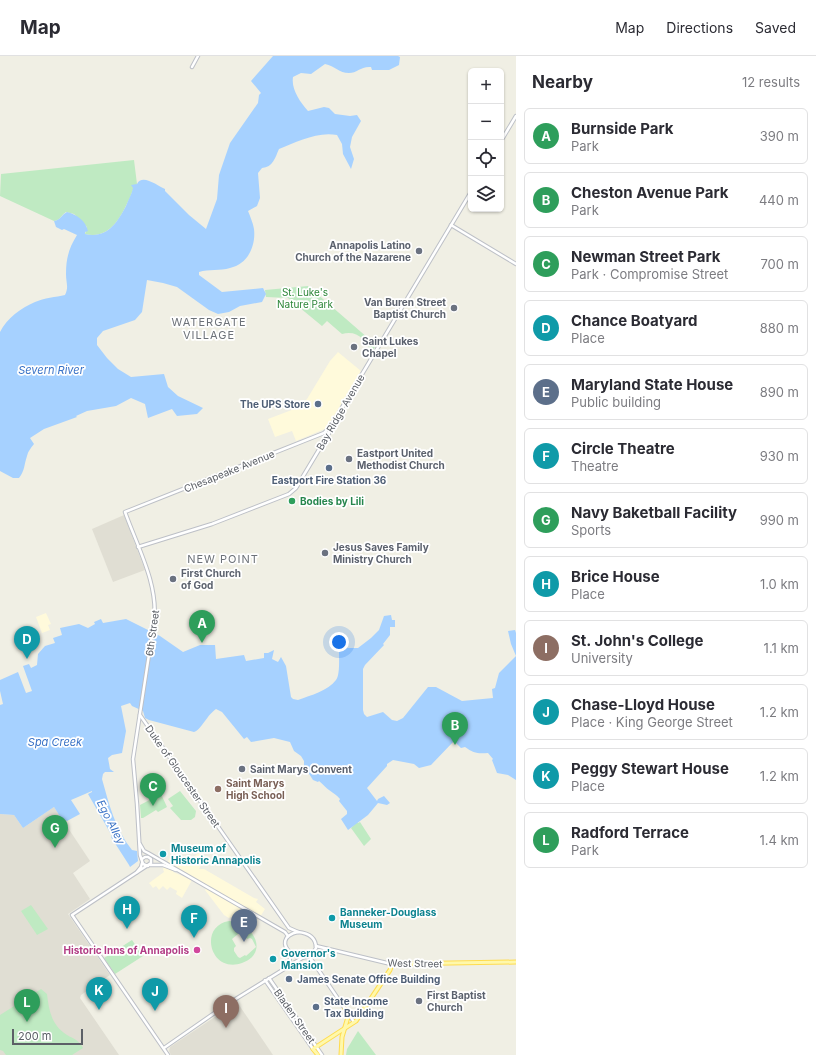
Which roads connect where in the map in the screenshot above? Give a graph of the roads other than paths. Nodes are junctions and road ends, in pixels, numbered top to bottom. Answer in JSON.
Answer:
{"nodes":[{"id":1,"x":198,"y":56,"type":"edge"},
{"id":2,"x":192,"y":67,"type":"dead end"},
{"id":3,"x":516,"y":116,"type":"edge"},
{"id":4,"x":502,"y":140,"type":"edge"},
{"id":5,"x":468,"y":197,"type":"edge"},
{"id":6,"x":451,"y":225,"type":"junction"},
{"id":7,"x":516,"y":264,"type":"edge"},
{"id":8,"x":331,"y":426,"type":"junction"},
{"id":9,"x":324,"y":433,"type":"junction"},
{"id":10,"x":323,"y":444,"type":"junction"},
{"id":11,"x":125,"y":512,"type":"joint"},
{"id":12,"x":138,"y":547,"type":"junction"},
{"id":13,"x":140,"y":715,"type":"junction"},
{"id":14,"x":140,"y":844,"type":"junction"},
{"id":15,"x":148,"y":856,"type":"junction"},
{"id":16,"x":142,"y":862,"type":"junction"},
{"id":17,"x":149,"y":866,"type":"junction"},
{"id":18,"x":179,"y":871,"type":"junction"},
{"id":19,"x":135,"y":874,"type":"junction"},
{"id":20,"x":298,"y":932,"type":"junction"},
{"id":21,"x":288,"y":936,"type":"junction"},
{"id":22,"x":316,"y":946,"type":"junction"},
{"id":23,"x":289,"y":952,"type":"junction"},
{"id":24,"x":309,"y":956,"type":"junction"},
{"id":25,"x":302,"y":958,"type":"junction"},
{"id":26,"x":516,"y":962,"type":"edge"},
{"id":27,"x":391,"y":964,"type":"junction"},
{"id":28,"x":289,"y":965,"type":"junction"},
{"id":29,"x":268,"y":978,"type":"junction"},
{"id":30,"x":265,"y":980,"type":"junction"},
{"id":31,"x":345,"y":1009,"type":"junction"},
{"id":32,"x":354,"y":1022,"type":"junction"},
{"id":33,"x":345,"y":1029,"type":"junction"},
{"id":34,"x":164,"y":1048,"type":"junction"},
{"id":35,"x":315,"y":1048,"type":"junction"},
{"id":36,"x":168,"y":1055,"type":"edge"},
{"id":37,"x":318,"y":1055,"type":"edge"},
{"id":38,"x":322,"y":1055,"type":"edge"},
{"id":39,"x":340,"y":1055,"type":"edge"}],
"edges":[{"from":1,"to":2,"type":"main road"},
{"from":3,"to":4,"type":"main road"},
{"from":5,"to":6,"type":"main road","name":"Bay Ridge Avenue"},
{"from":6,"to":7,"type":"main road"},
{"from":6,"to":8,"type":"main road","name":"Bay Ridge Avenue"},
{"from":8,"to":9,"type":"main road","name":"Chesapeake Avenue"},
{"from":8,"to":10,"type":"main road","name":"Bay Ridge Avenue"},
{"from":9,"to":10,"type":"main road"},
{"from":9,"to":11,"type":"main road","name":"Chesapeake Avenue"},
{"from":10,"to":12,"type":"main road","name":"Bay Ridge Avenue"},
{"from":11,"to":12,"type":"main road","name":"6th Street"},
{"from":12,"to":13,"type":"main road","name":"6th Street"},
{"from":13,"to":14,"type":"main road","name":"6th Street"},
{"from":13,"to":20,"type":"main road","name":"Duke of Gloucester Street"},
{"from":14,"to":15,"type":"main road"},
{"from":14,"to":16,"type":"main road","name":"6th Street"},
{"from":15,"to":16,"type":"main road"},
{"from":15,"to":17,"type":"main road"},
{"from":15,"to":18,"type":"main road"},
{"from":16,"to":17,"type":"main road"},
{"from":16,"to":19,"type":"main road"},
{"from":17,"to":18,"type":"main road"},
{"from":17,"to":19,"type":"main road"},
{"from":18,"to":21,"type":"main road"},
{"from":19,"to":34,"type":"main road"},
{"from":20,"to":21,"type":"main road"},
{"from":20,"to":22,"type":"main road"},
{"from":21,"to":23,"type":"main road"},
{"from":22,"to":24,"type":"main road"},
{"from":22,"to":27,"type":"main road","name":"West Street"},
{"from":23,"to":25,"type":"main road"},
{"from":23,"to":28,"type":"main road"},
{"from":24,"to":25,"type":"main road"},
{"from":24,"to":31,"type":"main road"},
{"from":25,"to":28,"type":"main road"},
{"from":26,"to":27,"type":"main road","name":"West Street"},
{"from":27,"to":32,"type":"main road"},
{"from":28,"to":29,"type":"main road"},
{"from":29,"to":30,"type":"main road"},
{"from":29,"to":35,"type":"main road","name":"Bladen Street"},
{"from":30,"to":34,"type":"main road"},
{"from":30,"to":35,"type":"main road","name":"Bladen Street"},
{"from":31,"to":32,"type":"main road"},
{"from":31,"to":33,"type":"main road"},
{"from":32,"to":33,"type":"main road"},
{"from":33,"to":35,"type":"main road"},
{"from":33,"to":39,"type":"main road"},
{"from":34,"to":36,"type":"main road"},
{"from":35,"to":37,"type":"main road","name":"Bladen Street"},
{"from":35,"to":38,"type":"main road","name":"Bladen Street"}]}
